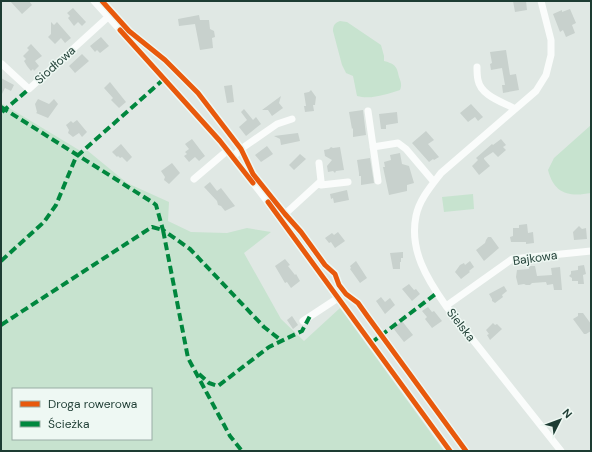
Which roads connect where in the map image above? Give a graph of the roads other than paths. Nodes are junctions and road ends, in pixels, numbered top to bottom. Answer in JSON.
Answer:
{"nodes":[{"id":1,"x":94,"y":1,"type":"edge"},
{"id":2,"x":541,"y":1,"type":"edge"},
{"id":3,"x":108,"y":17,"type":"junction"},
{"id":4,"x":2,"y":64,"type":"edge"},
{"id":5,"x":477,"y":67,"type":"dead end"},
{"id":6,"x":515,"y":110,"type":"junction"},
{"id":7,"x":368,"y":111,"type":"dead end"},
{"id":8,"x":292,"y":119,"type":"dead end"},
{"id":9,"x":373,"y":147,"type":"junction"},
{"id":10,"x":228,"y":150,"type":"junction"},
{"id":11,"x":233,"y":157,"type":"junction"},
{"id":12,"x":319,"y":163,"type":"dead end"},
{"id":13,"x":194,"y":179,"type":"dead end"},
{"id":14,"x":378,"y":181,"type":"dead end"},
{"id":15,"x":348,"y":182,"type":"dead end"},
{"id":16,"x":434,"y":182,"type":"junction"},
{"id":17,"x":318,"y":184,"type":"junction"},
{"id":18,"x":279,"y":218,"type":"junction"},
{"id":19,"x":591,"y":251,"type":"edge"},
{"id":20,"x":338,"y":298,"type":"junction"},
{"id":21,"x":446,"y":306,"type":"junction"},
{"id":22,"x":304,"y":321,"type":"dead end"},
{"id":23,"x":450,"y":451,"type":"edge"},
{"id":24,"x":561,"y":451,"type":"edge"}],
"edges":[{"from":1,"to":3,"type":"street"},
{"from":2,"to":6,"type":"street","name":"Sielska"},
{"from":3,"to":4,"type":"street","name":"Siodłowa"},
{"from":3,"to":10,"type":"street"},
{"from":5,"to":6,"type":"street"},
{"from":6,"to":16,"type":"street","name":"Sielska"},
{"from":7,"to":9,"type":"street"},
{"from":8,"to":11,"type":"street"},
{"from":9,"to":14,"type":"street"},
{"from":9,"to":16,"type":"street"},
{"from":10,"to":11,"type":"street"},
{"from":10,"to":13,"type":"street"},
{"from":11,"to":18,"type":"street"},
{"from":12,"to":17,"type":"street"},
{"from":15,"to":17,"type":"street"},
{"from":16,"to":21,"type":"street","name":"Sielska"},
{"from":17,"to":18,"type":"street"},
{"from":18,"to":20,"type":"street"},
{"from":19,"to":21,"type":"street","name":"Bajkowa"},
{"from":20,"to":22,"type":"street"},
{"from":20,"to":23,"type":"street"},
{"from":21,"to":24,"type":"street","name":"Sielska"}]}
